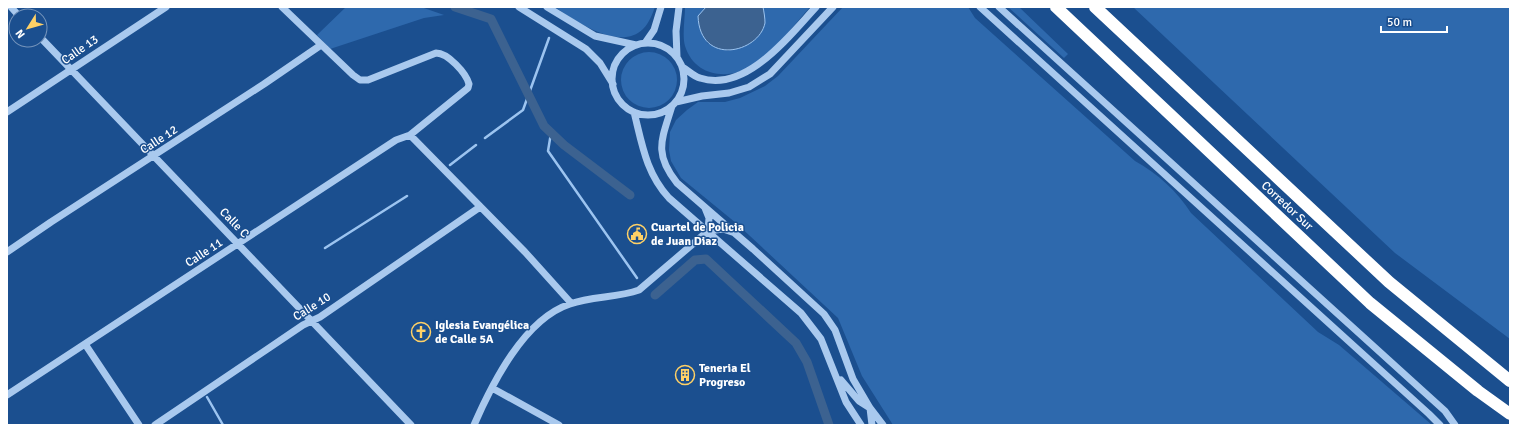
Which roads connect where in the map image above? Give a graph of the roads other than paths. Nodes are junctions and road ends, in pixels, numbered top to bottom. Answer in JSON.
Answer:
{"nodes":[{"id":1,"x":166,"y":7,"type":"edge"},
{"id":2,"x":282,"y":7,"type":"edge"},
{"id":3,"x":519,"y":7,"type":"edge"},
{"id":4,"x":547,"y":7,"type":"edge"},
{"id":5,"x":661,"y":7,"type":"edge"},
{"id":6,"x":679,"y":7,"type":"edge"},
{"id":7,"x":816,"y":7,"type":"edge"},
{"id":8,"x":833,"y":7,"type":"edge"},
{"id":9,"x":980,"y":7,"type":"edge"},
{"id":10,"x":999,"y":7,"type":"edge"},
{"id":11,"x":1056,"y":7,"type":"edge"},
{"id":12,"x":1095,"y":7,"type":"edge"},
{"id":13,"x":645,"y":43,"type":"junction"},
{"id":14,"x":48,"y":45,"type":"edge"},
{"id":15,"x":321,"y":45,"type":"junction"},
{"id":16,"x":636,"y":45,"type":"junction"},
{"id":17,"x":677,"y":57,"type":"junction"},
{"id":18,"x":682,"y":67,"type":"junction"},
{"id":19,"x":72,"y":70,"type":"junction"},
{"id":20,"x":613,"y":85,"type":"junction"},
{"id":21,"x":674,"y":104,"type":"junction"},
{"id":22,"x":7,"y":112,"type":"edge"},
{"id":23,"x":634,"y":112,"type":"junction"},
{"id":24,"x":410,"y":135,"type":"junction"},
{"id":25,"x":154,"y":157,"type":"junction"},
{"id":26,"x":703,"y":205,"type":"junction"},
{"id":27,"x":480,"y":207,"type":"junction"},
{"id":28,"x":708,"y":231,"type":"junction"},
{"id":29,"x":736,"y":234,"type":"junction"},
{"id":30,"x":239,"y":243,"type":"junction"},
{"id":31,"x":7,"y":252,"type":"edge"},
{"id":32,"x":571,"y":303,"type":"junction"},
{"id":33,"x":311,"y":320,"type":"junction"},
{"id":34,"x":84,"y":344,"type":"junction"},
{"id":35,"x":833,"y":370,"type":"junction"},
{"id":36,"x":1510,"y":381,"type":"edge"},
{"id":37,"x":492,"y":388,"type":"junction"},
{"id":38,"x":7,"y":395,"type":"edge"},
{"id":39,"x":870,"y":408,"type":"junction"},
{"id":40,"x":1510,"y":414,"type":"edge"},
{"id":41,"x":139,"y":425,"type":"edge"},
{"id":42,"x":155,"y":425,"type":"edge"},
{"id":43,"x":411,"y":425,"type":"edge"},
{"id":44,"x":474,"y":425,"type":"edge"},
{"id":45,"x":559,"y":425,"type":"edge"},
{"id":46,"x":860,"y":425,"type":"edge"},
{"id":47,"x":872,"y":425,"type":"edge"},
{"id":48,"x":883,"y":425,"type":"edge"},
{"id":49,"x":1440,"y":425,"type":"edge"},
{"id":50,"x":1455,"y":425,"type":"edge"}],
"edges":[{"from":1,"to":19,"type":"street","name":"Calle 13"},
{"from":2,"to":15,"type":"street"},
{"from":3,"to":20,"type":"street"},
{"from":4,"to":16,"type":"street"},
{"from":5,"to":13,"type":"street"},
{"from":6,"to":17,"type":"street"},
{"from":7,"to":18,"type":"street"},
{"from":8,"to":21,"type":"street"},
{"from":9,"to":49,"type":"street"},
{"from":10,"to":50,"type":"street"},
{"from":11,"to":40,"type":"highway","name":"Corredor Sur"},
{"from":12,"to":36,"type":"highway","name":"Corredor Sur"},
{"from":13,"to":16,"type":"street"},
{"from":13,"to":17,"type":"street"},
{"from":14,"to":19,"type":"street","name":"Calle C"},
{"from":15,"to":24,"type":"street","name":"Calle 11"},
{"from":15,"to":25,"type":"street","name":"Calle 12"},
{"from":16,"to":20,"type":"street"},
{"from":17,"to":18,"type":"street"},
{"from":18,"to":21,"type":"street"},
{"from":19,"to":22,"type":"street","name":"Calle 13"},
{"from":19,"to":25,"type":"street","name":"Calle C"},
{"from":20,"to":23,"type":"street"},
{"from":21,"to":23,"type":"street"},
{"from":21,"to":26,"type":"street"},
{"from":23,"to":28,"type":"street"},
{"from":24,"to":27,"type":"street"},
{"from":24,"to":30,"type":"street","name":"Calle 11"},
{"from":25,"to":30,"type":"street","name":"Calle C"},
{"from":25,"to":31,"type":"street","name":"Calle 12"},
{"from":26,"to":28,"type":"street"},
{"from":26,"to":29,"type":"street"},
{"from":27,"to":32,"type":"street"},
{"from":27,"to":33,"type":"street","name":"Calle 10"},
{"from":28,"to":29,"type":"street"},
{"from":28,"to":32,"type":"street"},
{"from":28,"to":35,"type":"street"},
{"from":29,"to":39,"type":"street"},
{"from":30,"to":33,"type":"street","name":"Calle C"},
{"from":30,"to":34,"type":"street","name":"Calle 11"},
{"from":32,"to":37,"type":"street"},
{"from":33,"to":42,"type":"street","name":"Calle 10"},
{"from":33,"to":43,"type":"street","name":"Calle C"},
{"from":34,"to":38,"type":"street","name":"Calle 11"},
{"from":34,"to":41,"type":"street"},
{"from":35,"to":39,"type":"street"},
{"from":35,"to":46,"type":"street"},
{"from":37,"to":44,"type":"street"},
{"from":37,"to":45,"type":"street"},
{"from":39,"to":47,"type":"street"},
{"from":39,"to":48,"type":"street"}]}
